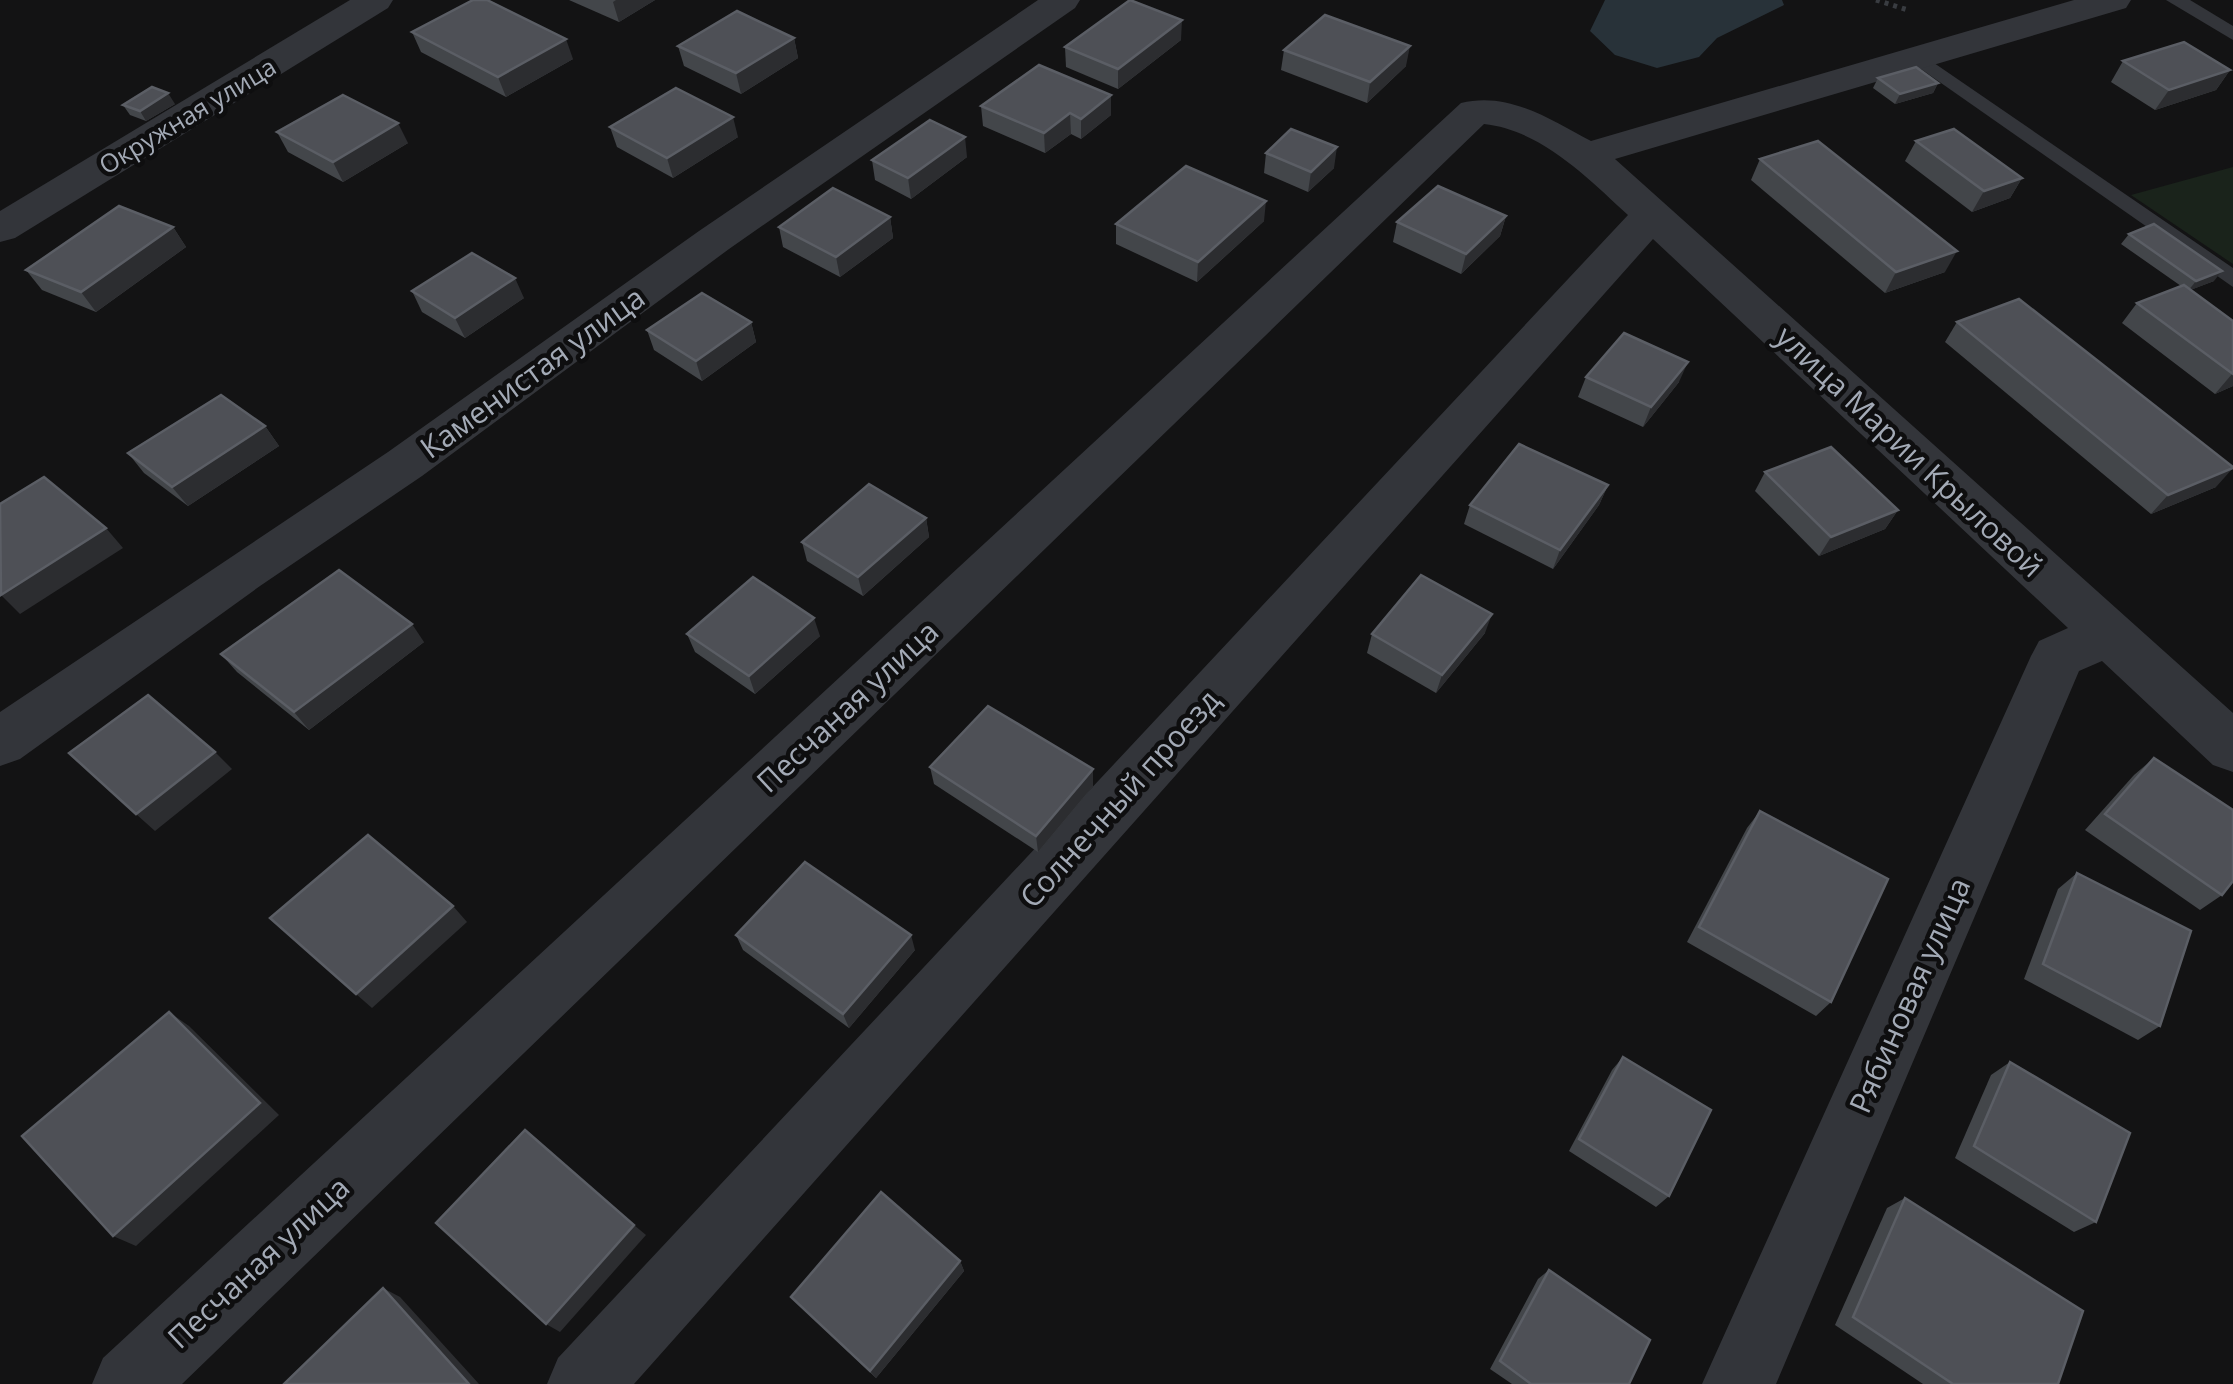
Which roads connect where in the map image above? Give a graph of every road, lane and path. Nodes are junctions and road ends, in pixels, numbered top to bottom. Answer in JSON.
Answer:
{"nodes":[{"id":1,"x":375,"y":0,"type":"edge"},
{"id":2,"x":1062,"y":0,"type":"edge"},
{"id":3,"x":2113,"y":0,"type":"edge"},
{"id":4,"x":2176,"y":0,"type":"edge"},
{"id":5,"x":2233,"y":34,"type":"edge"},
{"id":6,"x":1918,"y":58,"type":"junction"},
{"id":7,"x":1587,"y":154,"type":"junction"},
{"id":8,"x":1653,"y":213,"type":"junction"},
{"id":9,"x":0,"y":229,"type":"edge"},
{"id":10,"x":2233,"y":279,"type":"edge"},
{"id":11,"x":2107,"y":635,"type":"junction"},
{"id":12,"x":0,"y":742,"type":"edge"},
{"id":13,"x":2233,"y":748,"type":"edge"},
{"id":14,"x":130,"y":1384,"type":"edge"},
{"id":15,"x":584,"y":1384,"type":"edge"},
{"id":16,"x":1739,"y":1384,"type":"edge"}],
"edges":[{"from":1,"to":9,"type":"street","name":"Окружная улица"},
{"from":2,"to":12,"type":"street","name":"Каменистая улица"},
{"from":3,"to":6,"type":"street"},
{"from":4,"to":5,"type":"lane"},
{"from":6,"to":7,"type":"street"},
{"from":6,"to":10,"type":"lane"},
{"from":7,"to":8,"type":"street","name":"улица Марии Крыловой"},
{"from":7,"to":14,"type":"street","name":"Песчаная улица"},
{"from":8,"to":11,"type":"street","name":"улица Марии Крыловой"},
{"from":8,"to":15,"type":"street","name":"Солнечный проезд"},
{"from":11,"to":13,"type":"street","name":"улица Марии Крыловой"},
{"from":11,"to":16,"type":"street","name":"Рябиновая улица"}]}
